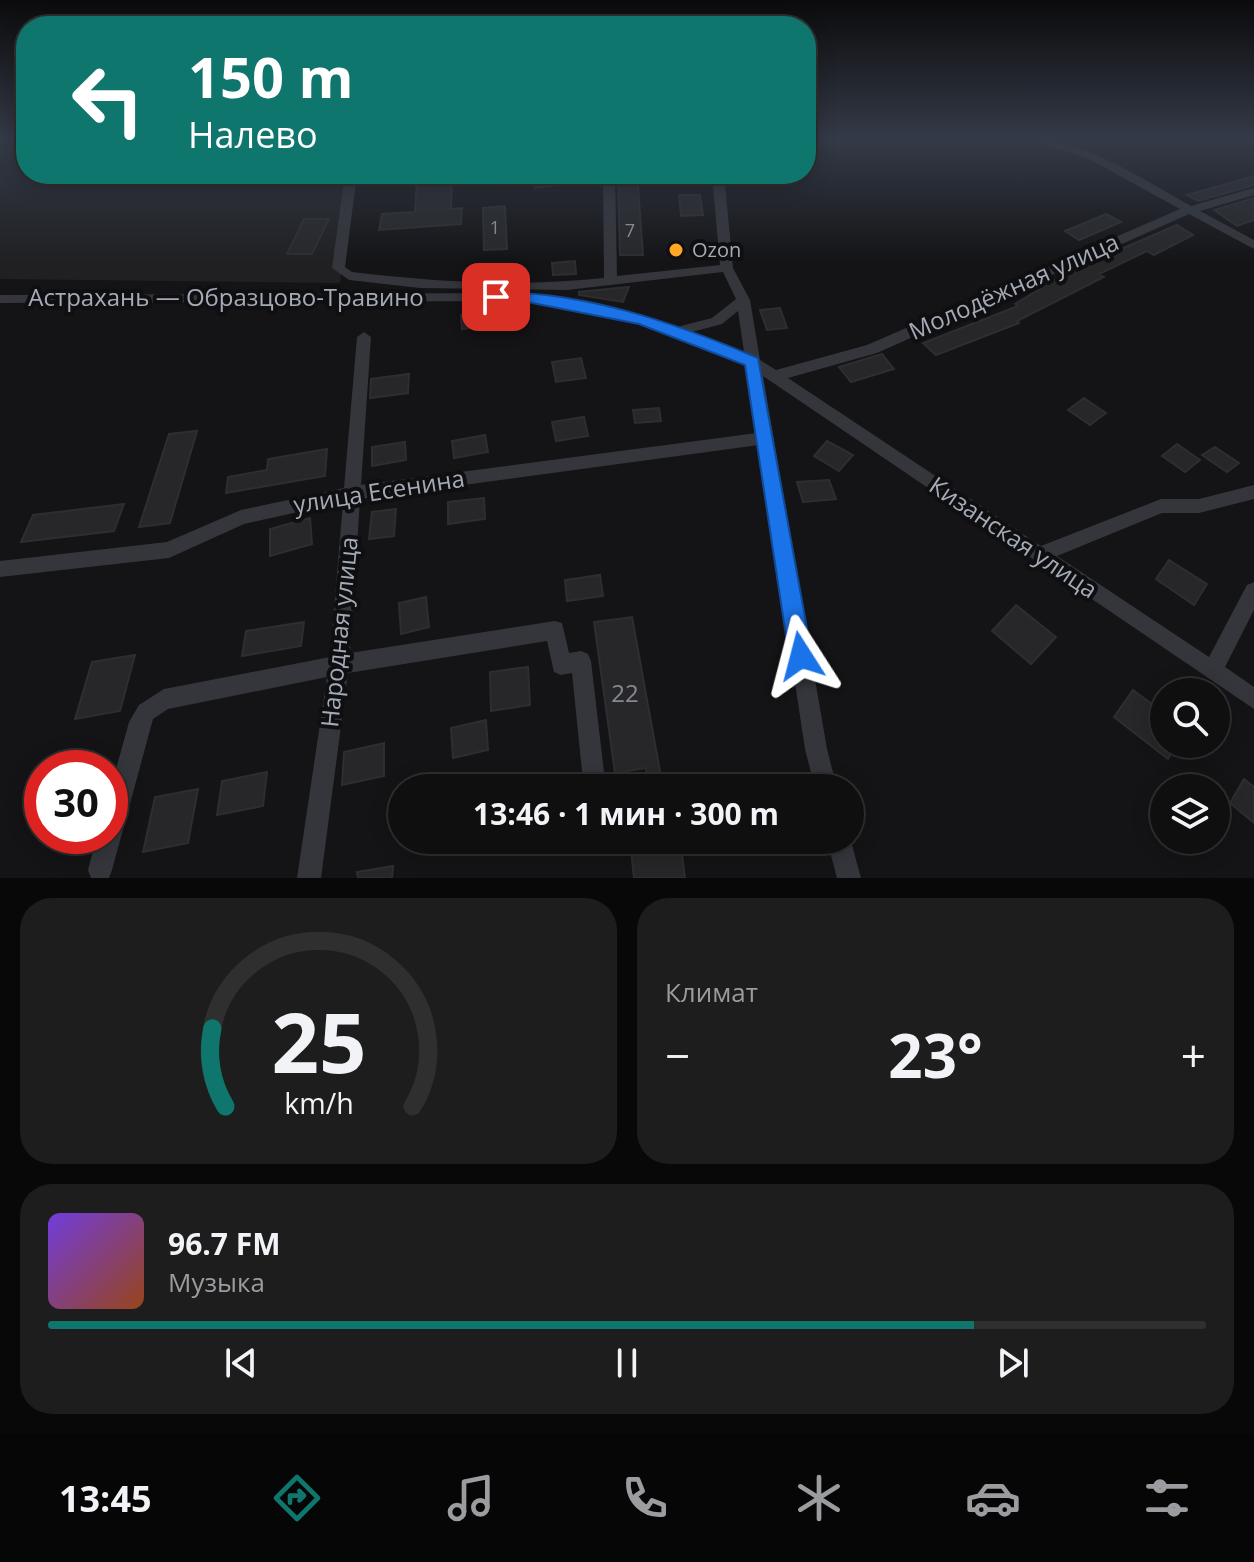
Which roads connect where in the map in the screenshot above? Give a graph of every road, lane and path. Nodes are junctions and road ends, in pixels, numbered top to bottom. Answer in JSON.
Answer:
{"nodes":[{"id":1,"x":1137,"y":181,"type":"edge"},
{"id":2,"x":350,"y":184,"type":"edge"},
{"id":3,"x":609,"y":184,"type":"edge"},
{"id":4,"x":719,"y":184,"type":"edge"},
{"id":5,"x":1254,"y":191,"type":"edge"},
{"id":6,"x":1189,"y":210,"type":"junction"},
{"id":7,"x":1254,"y":245,"type":"edge"},
{"id":8,"x":727,"y":268,"type":"junction"},
{"id":9,"x":611,"y":281,"type":"junction"},
{"id":10,"x":0,"y":299,"type":"edge"},
{"id":11,"x":743,"y":300,"type":"junction"},
{"id":12,"x":679,"y":331,"type":"junction"},
{"id":13,"x":364,"y":337,"type":"dead end"},
{"id":14,"x":753,"y":362,"type":"junction"},
{"id":15,"x":772,"y":377,"type":"junction"},
{"id":16,"x":765,"y":438,"type":"junction"},
{"id":17,"x":1254,"y":492,"type":"edge"},
{"id":18,"x":354,"y":493,"type":"junction"},
{"id":19,"x":1039,"y":555,"type":"junction"},
{"id":20,"x":0,"y":569,"type":"edge"},
{"id":21,"x":1254,"y":591,"type":"edge"},
{"id":22,"x":339,"y":665,"type":"junction"},
{"id":23,"x":1212,"y":671,"type":"junction"},
{"id":24,"x":1254,"y":699,"type":"edge"},
{"id":25,"x":128,"y":767,"type":"edge"},
{"id":26,"x":593,"y":774,"type":"edge"},
{"id":27,"x":822,"y":774,"type":"edge"},
{"id":28,"x":104,"y":854,"type":"edge"},
{"id":29,"x":843,"y":854,"type":"edge"},
{"id":30,"x":100,"y":870,"type":"dead end"},
{"id":31,"x":309,"y":878,"type":"edge"},
{"id":32,"x":849,"y":878,"type":"edge"}],
"edges":[{"from":1,"to":6,"type":"street"},
{"from":2,"to":9,"type":"street"},
{"from":3,"to":9,"type":"street"},
{"from":4,"to":8,"type":"street"},
{"from":5,"to":6,"type":"street","name":"Молодёжная улица"},
{"from":6,"to":7,"type":"street"},
{"from":6,"to":15,"type":"street","name":"Молодёжная улица"},
{"from":8,"to":9,"type":"street"},
{"from":8,"to":11,"type":"street"},
{"from":10,"to":12,"type":"street","name":"Астрахань — Образцово-Травино"},
{"from":11,"to":12,"type":"street"},
{"from":11,"to":14,"type":"street"},
{"from":12,"to":14,"type":"street","name":"Астрахань — Образцово-Травино"},
{"from":13,"to":18,"type":"street","name":"Народная улица"},
{"from":14,"to":15,"type":"street","name":"Астрахань — Образцово-Травино"},
{"from":14,"to":16,"type":"street"},
{"from":15,"to":19,"type":"street","name":"Кизанская улица"},
{"from":16,"to":18,"type":"street","name":"улица Есенина"},
{"from":16,"to":27,"type":"street"},
{"from":17,"to":19,"type":"street"},
{"from":18,"to":20,"type":"street","name":"улица Есенина"},
{"from":18,"to":22,"type":"street","name":"Народная улица"},
{"from":19,"to":23,"type":"street","name":"Кизанская улица"},
{"from":21,"to":23,"type":"street"},
{"from":22,"to":25,"type":"street"},
{"from":22,"to":26,"type":"street"},
{"from":22,"to":31,"type":"street","name":"Народная улица"},
{"from":23,"to":24,"type":"street","name":"Кизанская улица"},
{"from":28,"to":30,"type":"street"},
{"from":29,"to":32,"type":"street"}]}
